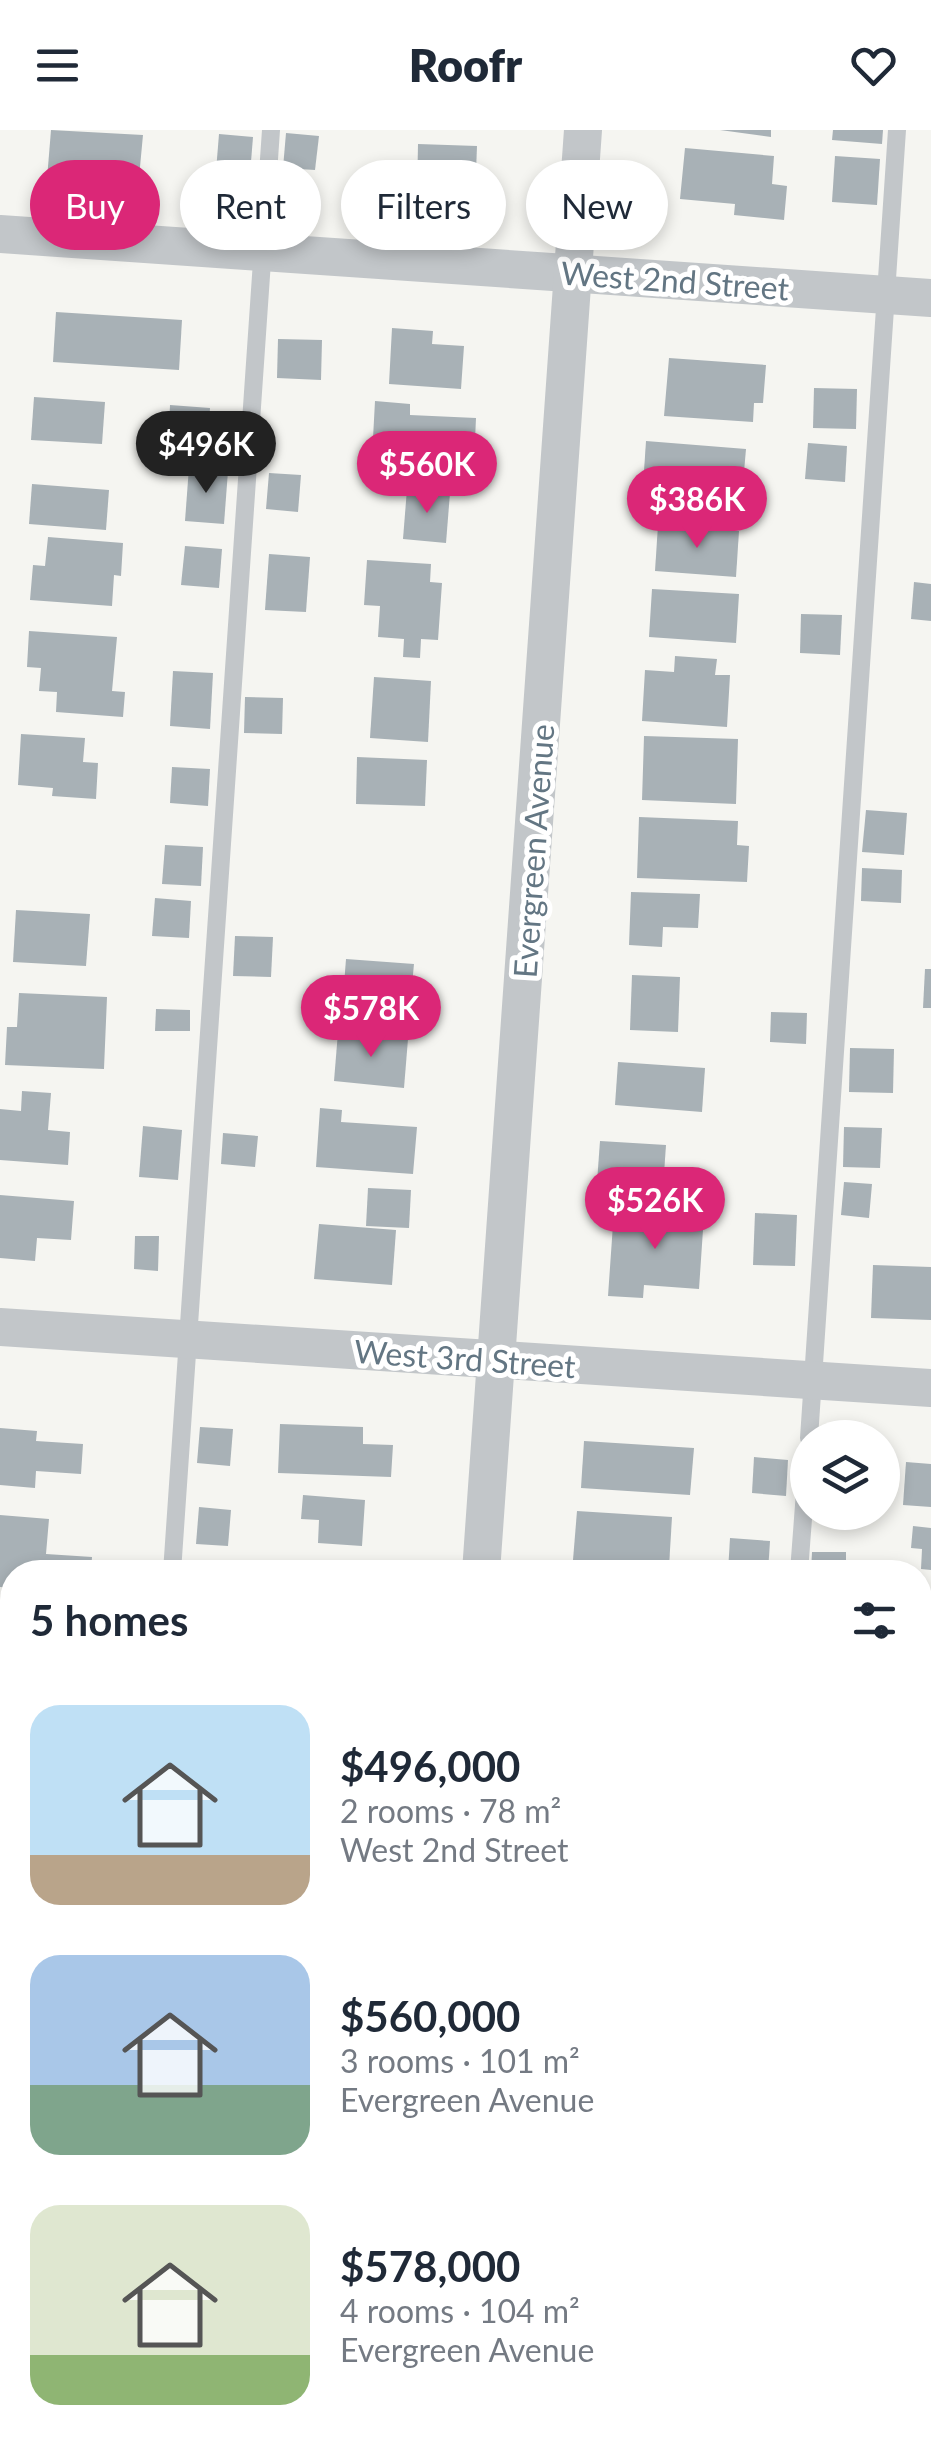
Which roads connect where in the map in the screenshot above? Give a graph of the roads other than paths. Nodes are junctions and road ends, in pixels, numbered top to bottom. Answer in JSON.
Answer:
{"nodes":[{"id":1,"x":272,"y":130,"type":"edge"},
{"id":2,"x":584,"y":130,"type":"edge"},
{"id":3,"x":897,"y":130,"type":"edge"},
{"id":4,"x":0,"y":234,"type":"edge"},
{"id":5,"x":264,"y":252,"type":"junction"},
{"id":6,"x":573,"y":273,"type":"junction"},
{"id":7,"x":885,"y":294,"type":"junction"},
{"id":8,"x":931,"y":298,"type":"edge"},
{"id":9,"x":0,"y":1328,"type":"edge"},
{"id":10,"x":188,"y":1340,"type":"junction"},
{"id":11,"x":498,"y":1360,"type":"junction"},
{"id":12,"x":812,"y":1381,"type":"junction"},
{"id":13,"x":931,"y":1388,"type":"edge"},
{"id":14,"x":809,"y":1420,"type":"edge"},
{"id":15,"x":802,"y":1530,"type":"edge"},
{"id":16,"x":173,"y":1560,"type":"edge"},
{"id":17,"x":483,"y":1560,"type":"edge"},
{"id":18,"x":800,"y":1560,"type":"edge"}],
"edges":[{"from":1,"to":5,"type":"lane"},
{"from":2,"to":6,"type":"street","name":"Evergreen Avenue"},
{"from":3,"to":7,"type":"lane"},
{"from":4,"to":5,"type":"street","name":"West 2nd Street"},
{"from":5,"to":6,"type":"street","name":"West 2nd Street"},
{"from":5,"to":10,"type":"lane"},
{"from":6,"to":7,"type":"street","name":"West 2nd Street"},
{"from":6,"to":11,"type":"street","name":"Evergreen Avenue"},
{"from":7,"to":8,"type":"street","name":"West 2nd Street"},
{"from":7,"to":12,"type":"lane"},
{"from":9,"to":10,"type":"street","name":"West 3rd Street"},
{"from":10,"to":11,"type":"street","name":"West 3rd Street"},
{"from":10,"to":16,"type":"lane"},
{"from":11,"to":12,"type":"street","name":"West 3rd Street"},
{"from":11,"to":17,"type":"street","name":"Evergreen Avenue"},
{"from":12,"to":13,"type":"street","name":"West 3rd Street"},
{"from":12,"to":14,"type":"lane"},
{"from":15,"to":18,"type":"lane"}]}
